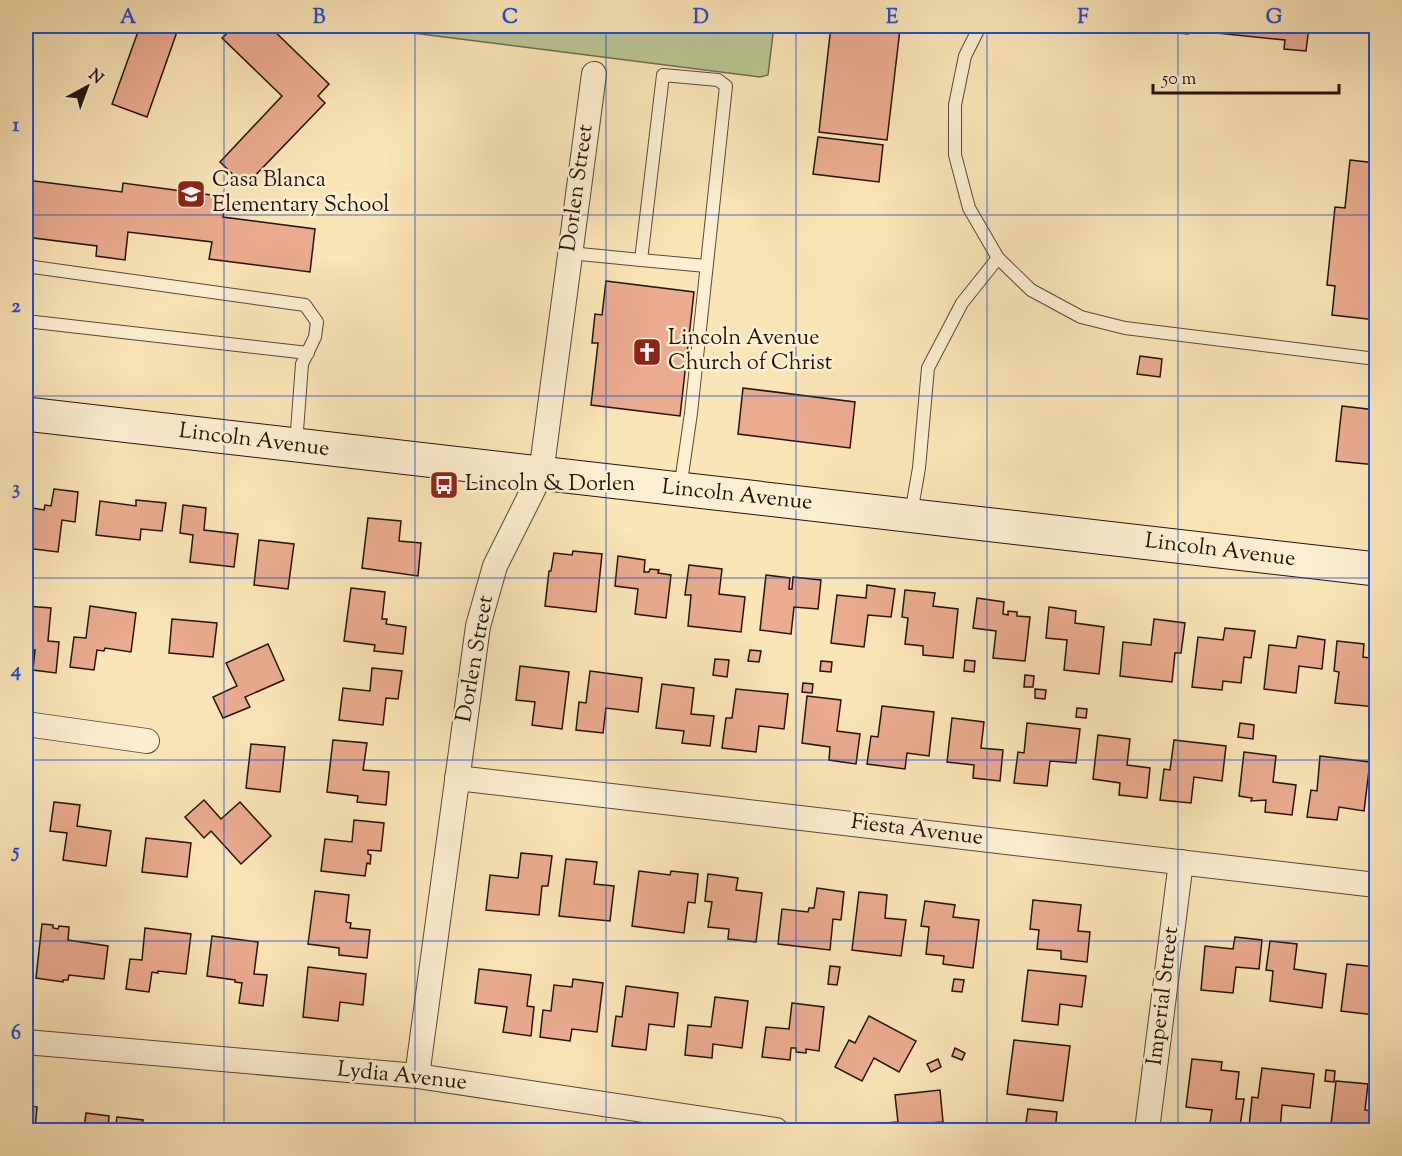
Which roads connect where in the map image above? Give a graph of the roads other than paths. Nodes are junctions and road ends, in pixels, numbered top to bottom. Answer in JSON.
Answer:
{"nodes":[{"id":1,"x":980,"y":26,"type":"edge"},
{"id":2,"x":594,"y":74,"type":"dead end"},
{"id":3,"x":570,"y":253,"type":"junction"},
{"id":4,"x":998,"y":258,"type":"junction"},
{"id":5,"x":641,"y":260,"type":"junction"},
{"id":6,"x":26,"y":266,"type":"edge"},
{"id":7,"x":706,"y":266,"type":"junction"},
{"id":8,"x":26,"y":321,"type":"edge"},
{"id":9,"x":308,"y":352,"type":"junction"},
{"id":10,"x":1377,"y":359,"type":"edge"},
{"id":11,"x":26,"y":414,"type":"edge"},
{"id":12,"x":296,"y":446,"type":"junction"},
{"id":13,"x":541,"y":474,"type":"junction"},
{"id":14,"x":680,"y":490,"type":"junction"},
{"id":15,"x":910,"y":515,"type":"junction"},
{"id":16,"x":1377,"y":569,"type":"edge"},
{"id":17,"x":26,"y":724,"type":"edge"},
{"id":18,"x":147,"y":741,"type":"dead end"},
{"id":19,"x":457,"y":778,"type":"junction"},
{"id":20,"x":1181,"y":862,"type":"junction"},
{"id":21,"x":1377,"y":885,"type":"edge"},
{"id":22,"x":26,"y":1042,"type":"edge"},
{"id":23,"x":417,"y":1076,"type":"junction"},
{"id":24,"x":776,"y":1131,"type":"edge"},
{"id":25,"x":1147,"y":1131,"type":"edge"}],
"edges":[{"from":1,"to":4,"type":"lane"},
{"from":2,"to":3,"type":"street","name":"Dorlen Street"},
{"from":3,"to":5,"type":"lane"},
{"from":3,"to":13,"type":"street","name":"Dorlen Street"},
{"from":4,"to":10,"type":"lane"},
{"from":4,"to":15,"type":"lane"},
{"from":5,"to":7,"type":"lane"},
{"from":5,"to":7,"type":"lane"},
{"from":6,"to":9,"type":"lane"},
{"from":7,"to":14,"type":"lane"},
{"from":8,"to":9,"type":"lane"},
{"from":9,"to":12,"type":"lane"},
{"from":11,"to":12,"type":"street","name":"Lincoln Avenue"},
{"from":12,"to":13,"type":"street","name":"Lincoln Avenue"},
{"from":13,"to":14,"type":"street","name":"Lincoln Avenue"},
{"from":13,"to":19,"type":"street","name":"Dorlen Street"},
{"from":14,"to":15,"type":"street","name":"Lincoln Avenue"},
{"from":15,"to":16,"type":"street","name":"Lincoln Avenue"},
{"from":17,"to":18,"type":"street"},
{"from":19,"to":20,"type":"street","name":"Fiesta Avenue"},
{"from":19,"to":23,"type":"street","name":"Dorlen Street"},
{"from":20,"to":21,"type":"street","name":"Fiesta Avenue"},
{"from":20,"to":25,"type":"street","name":"Imperial Street"},
{"from":22,"to":23,"type":"street","name":"Lydia Avenue"},
{"from":23,"to":24,"type":"street","name":"Lydia Avenue"}]}
